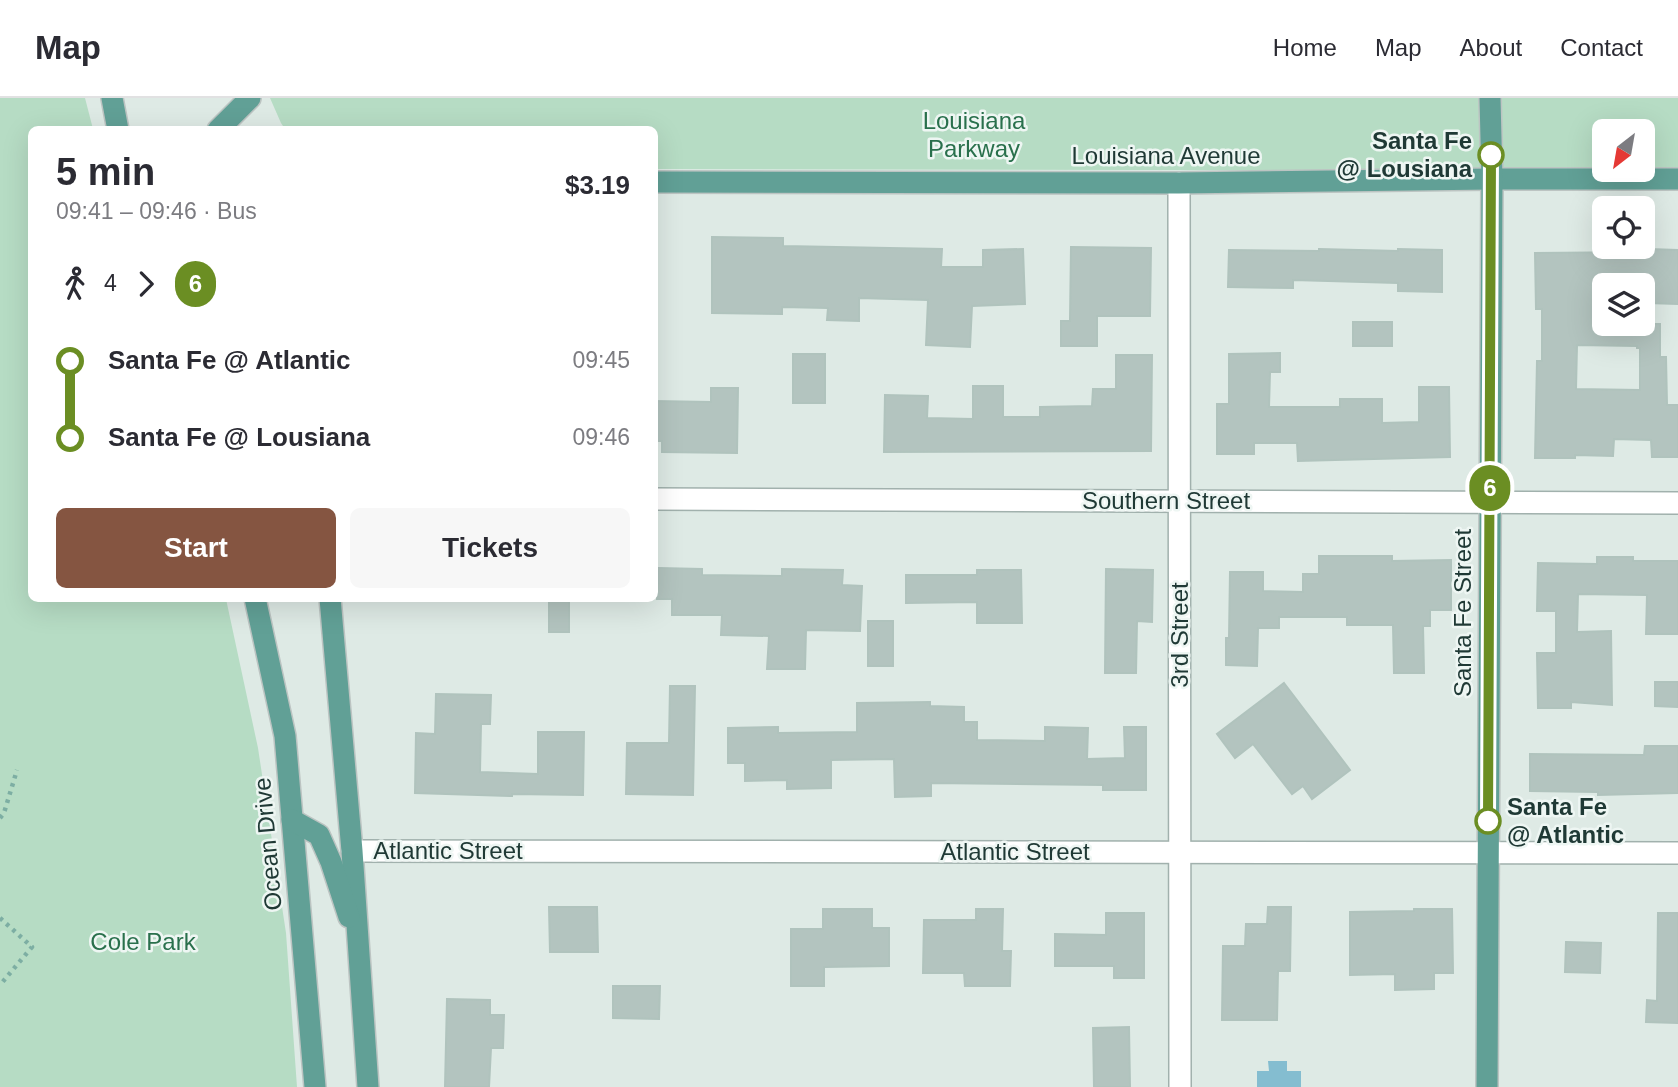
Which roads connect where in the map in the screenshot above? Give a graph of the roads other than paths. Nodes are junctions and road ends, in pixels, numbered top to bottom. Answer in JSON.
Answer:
{"nodes":[{"id":1,"x":112,"y":98,"type":"edge"},
{"id":2,"x":1490,"y":98,"type":"edge"},
{"id":3,"x":240,"y":109,"type":"edge"},
{"id":4,"x":117,"y":126,"type":"edge"},
{"id":5,"x":222,"y":126,"type":"edge"},
{"id":6,"x":1492,"y":179,"type":"junction"},
{"id":7,"x":1678,"y":179,"type":"edge"},
{"id":8,"x":658,"y":182,"type":"edge"},
{"id":9,"x":1179,"y":183,"type":"junction"},
{"id":10,"x":658,"y":499,"type":"edge"},
{"id":11,"x":1179,"y":501,"type":"junction"},
{"id":12,"x":1490,"y":502,"type":"junction"},
{"id":13,"x":1678,"y":503,"type":"edge"},
{"id":14,"x":256,"y":602,"type":"edge"},
{"id":15,"x":330,"y":602,"type":"edge"},
{"id":16,"x":292,"y":820,"type":"junction"},
{"id":17,"x":352,"y":851,"type":"junction"},
{"id":18,"x":1180,"y":852,"type":"junction"},
{"id":19,"x":1488,"y":853,"type":"junction"},
{"id":20,"x":1678,"y":853,"type":"edge"},
{"id":21,"x":359,"y":949,"type":"junction"},
{"id":22,"x":315,"y":1087,"type":"edge"},
{"id":23,"x":368,"y":1087,"type":"edge"},
{"id":24,"x":1180,"y":1087,"type":"edge"},
{"id":25,"x":1487,"y":1087,"type":"edge"}],
"edges":[{"from":1,"to":4,"type":"main road"},
{"from":2,"to":6,"type":"main road","name":"Santa Fe Street"},
{"from":3,"to":5,"type":"main road"},
{"from":6,"to":7,"type":"main road","name":"Louisiana Avenue"},
{"from":6,"to":9,"type":"main road","name":"Louisiana Avenue"},
{"from":6,"to":12,"type":"main road","name":"Santa Fe Street"},
{"from":8,"to":9,"type":"main road","name":"Louisiana Avenue"},
{"from":9,"to":11,"type":"street","name":"3rd Street"},
{"from":10,"to":11,"type":"street","name":"Southern Street"},
{"from":11,"to":12,"type":"street","name":"Southern Street"},
{"from":11,"to":18,"type":"street","name":"3rd Street"},
{"from":12,"to":13,"type":"street","name":"Southern Street"},
{"from":12,"to":19,"type":"main road","name":"Santa Fe Street"},
{"from":14,"to":16,"type":"main road","name":"Ocean Drive"},
{"from":15,"to":17,"type":"main road"},
{"from":16,"to":21,"type":"main road"},
{"from":16,"to":22,"type":"main road","name":"Ocean Drive"},
{"from":17,"to":18,"type":"street","name":"Atlantic Street"},
{"from":17,"to":21,"type":"main road"},
{"from":18,"to":19,"type":"street","name":"Atlantic Street"},
{"from":18,"to":24,"type":"street","name":"3rd Street"},
{"from":19,"to":20,"type":"street","name":"Atlantic Street"},
{"from":19,"to":25,"type":"main road","name":"Santa Fe Street"},
{"from":21,"to":23,"type":"main road"}]}
